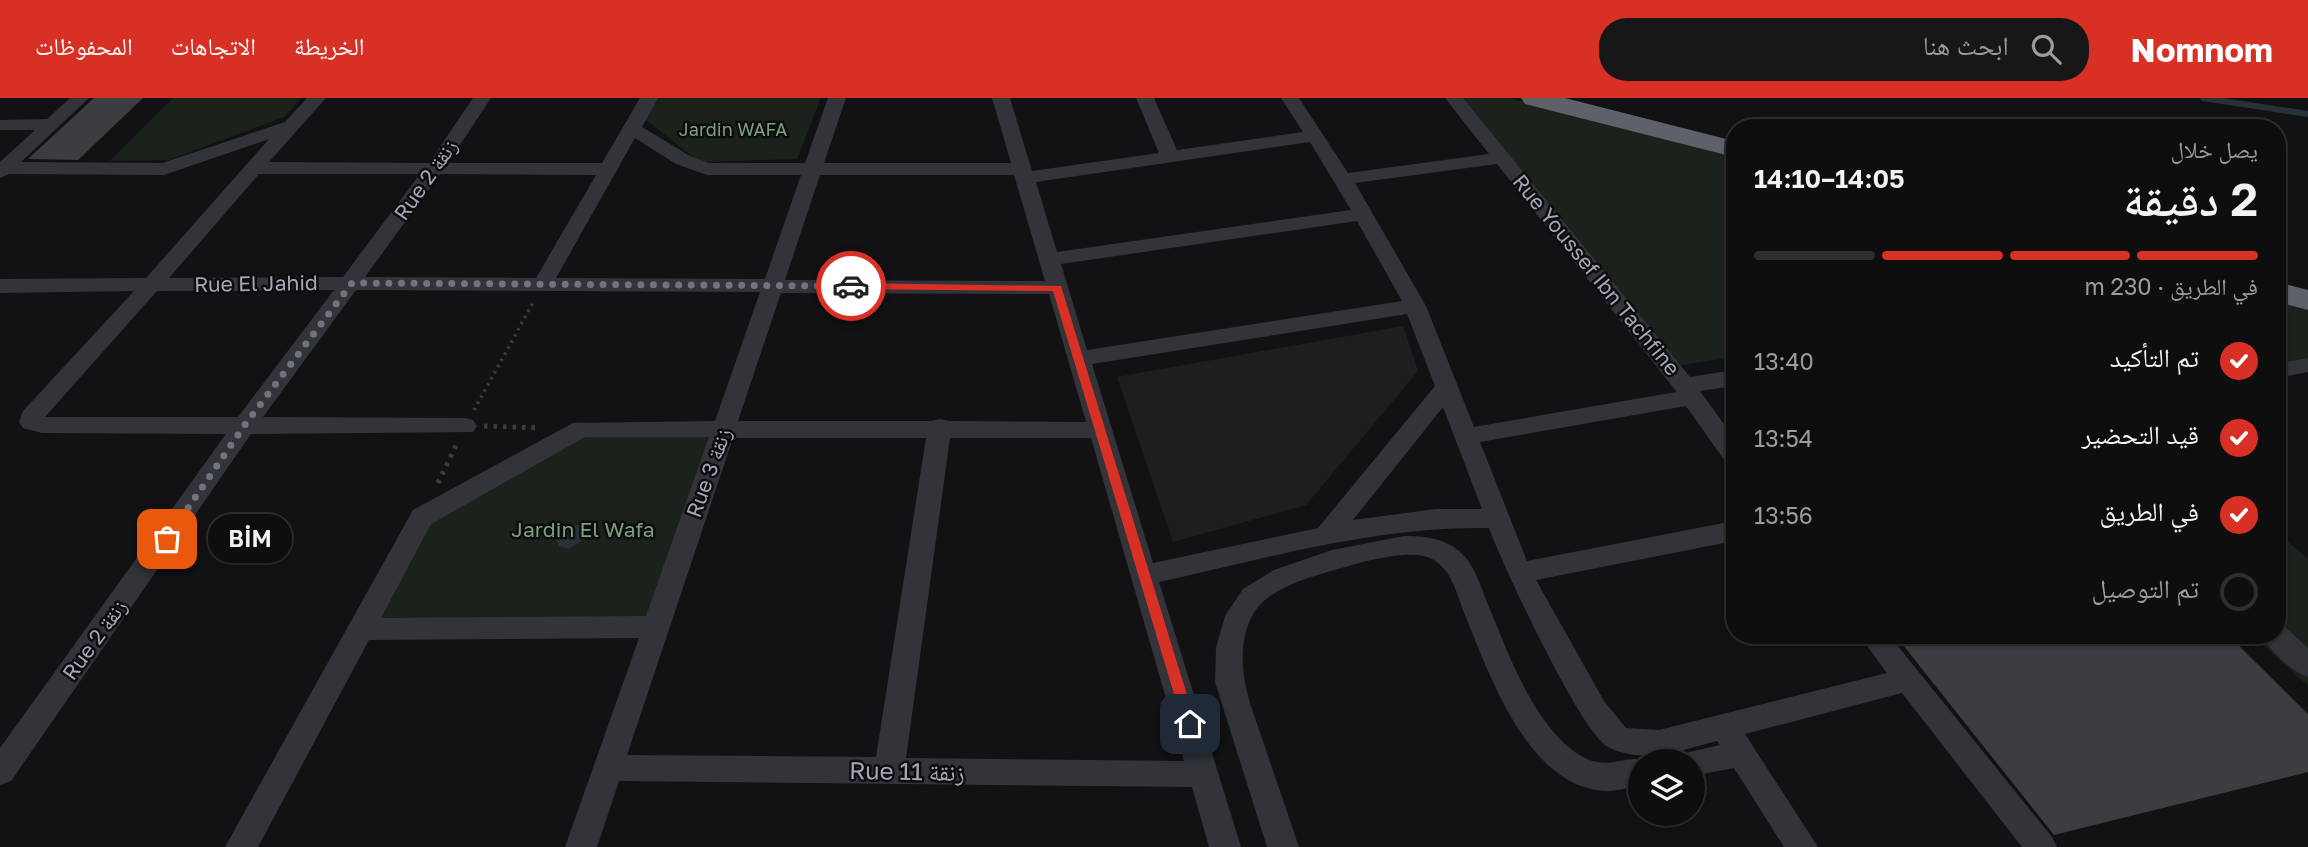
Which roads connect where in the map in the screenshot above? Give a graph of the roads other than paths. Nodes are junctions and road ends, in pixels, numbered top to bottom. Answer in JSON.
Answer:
{"nodes":[{"id":1,"x":80,"y":98,"type":"edge"},
{"id":2,"x":317,"y":98,"type":"edge"},
{"id":3,"x":482,"y":98,"type":"edge"},
{"id":4,"x":649,"y":98,"type":"edge"},
{"id":5,"x":837,"y":98,"type":"edge"},
{"id":6,"x":1001,"y":98,"type":"edge"},
{"id":7,"x":1145,"y":98,"type":"edge"},
{"id":8,"x":1290,"y":98,"type":"edge"},
{"id":9,"x":1454,"y":98,"type":"edge"},
{"id":10,"x":1534,"y":98,"type":"edge"},
{"id":11,"x":1586,"y":98,"type":"edge"},
{"id":12,"x":50,"y":124,"type":"junction"},
{"id":13,"x":0,"y":125,"type":"edge"},
{"id":14,"x":291,"y":126,"type":"junction"},
{"id":15,"x":633,"y":129,"type":"junction"},
{"id":16,"x":1726,"y":134,"type":"edge"},
{"id":17,"x":1313,"y":136,"type":"junction"},
{"id":18,"x":1726,"y":147,"type":"edge"},
{"id":19,"x":1170,"y":156,"type":"junction"},
{"id":20,"x":1503,"y":158,"type":"junction"},
{"id":21,"x":252,"y":168,"type":"junction"},
{"id":22,"x":435,"y":169,"type":"junction"},
{"id":23,"x":611,"y":169,"type":"junction"},
{"id":24,"x":2,"y":170,"type":"edge"},
{"id":25,"x":814,"y":170,"type":"junction"},
{"id":26,"x":1025,"y":174,"type":"junction"},
{"id":27,"x":1343,"y":179,"type":"junction"},
{"id":28,"x":1361,"y":214,"type":"junction"},
{"id":29,"x":1051,"y":259,"type":"junction"},
{"id":30,"x":2286,"y":278,"type":"edge"},
{"id":31,"x":352,"y":283,"type":"junction"},
{"id":32,"x":2308,"y":284,"type":"edge"},
{"id":33,"x":542,"y":285,"type":"junction"},
{"id":34,"x":0,"y":286,"type":"edge"},
{"id":35,"x":151,"y":286,"type":"junction"},
{"id":36,"x":775,"y":286,"type":"junction"},
{"id":37,"x":1057,"y":288,"type":"junction"},
{"id":38,"x":2286,"y":294,"type":"edge"},
{"id":39,"x":2308,"y":300,"type":"edge"},
{"id":40,"x":1415,"y":306,"type":"junction"},
{"id":41,"x":1080,"y":358,"type":"junction"},
{"id":42,"x":2308,"y":365,"type":"edge"},
{"id":43,"x":2286,"y":369,"type":"edge"},
{"id":44,"x":1726,"y":380,"type":"edge"},
{"id":45,"x":1448,"y":385,"type":"junction"},
{"id":46,"x":1688,"y":391,"type":"junction"},
{"id":47,"x":244,"y":426,"type":"junction"},
{"id":48,"x":465,"y":426,"type":"road end"},
{"id":49,"x":940,"y":427,"type":"junction"},
{"id":50,"x":724,"y":430,"type":"junction"},
{"id":51,"x":1101,"y":430,"type":"junction"},
{"id":52,"x":1468,"y":436,"type":"junction"},
{"id":53,"x":1726,"y":444,"type":"edge"},
{"id":54,"x":1499,"y":519,"type":"junction"},
{"id":55,"x":1726,"y":533,"type":"edge"},
{"id":56,"x":1327,"y":535,"type":"junction"},
{"id":57,"x":1519,"y":573,"type":"junction"},
{"id":58,"x":1144,"y":575,"type":"junction"},
{"id":59,"x":654,"y":627,"type":"junction"},
{"id":60,"x":361,"y":629,"type":"junction"},
{"id":61,"x":1880,"y":644,"type":"edge"},
{"id":62,"x":2285,"y":644,"type":"edge"},
{"id":63,"x":2308,"y":665,"type":"edge"},
{"id":64,"x":1908,"y":680,"type":"junction"},
{"id":65,"x":1724,"y":727,"type":"junction"},
{"id":66,"x":1742,"y":754,"type":"junction"},
{"id":67,"x":1705,"y":761,"type":"edge"},
{"id":68,"x":608,"y":768,"type":"junction"},
{"id":69,"x":0,"y":772,"type":"edge"},
{"id":70,"x":889,"y":772,"type":"junction"},
{"id":71,"x":1205,"y":774,"type":"junction"},
{"id":72,"x":1628,"y":774,"type":"edge"},
{"id":73,"x":241,"y":847,"type":"edge"},
{"id":74,"x":581,"y":847,"type":"edge"},
{"id":75,"x":1225,"y":847,"type":"edge"},
{"id":76,"x":1283,"y":847,"type":"edge"},
{"id":77,"x":1802,"y":847,"type":"edge"},
{"id":78,"x":2041,"y":847,"type":"edge"}],
"edges":[{"from":1,"to":12,"type":"street"},
{"from":2,"to":14,"type":"street"},
{"from":3,"to":22,"type":"street","name":"Rue 2 زنقة"},
{"from":4,"to":15,"type":"street"},
{"from":5,"to":25,"type":"street","name":"Rue 3 زنقة"},
{"from":6,"to":26,"type":"street"},
{"from":7,"to":19,"type":"street"},
{"from":8,"to":17,"type":"street"},
{"from":9,"to":20,"type":"street","name":"Rue Youssef Ibn Tachfine"},
{"from":10,"to":18,"type":"highway"},
{"from":11,"to":16,"type":"highway"},
{"from":12,"to":13,"type":"street"},
{"from":12,"to":24,"type":"street"},
{"from":14,"to":21,"type":"street"},
{"from":14,"to":24,"type":"street"},
{"from":15,"to":23,"type":"street"},
{"from":15,"to":25,"type":"street"},
{"from":17,"to":19,"type":"street"},
{"from":17,"to":27,"type":"street"},
{"from":19,"to":26,"type":"street"},
{"from":20,"to":27,"type":"street"},
{"from":20,"to":46,"type":"street","name":"Rue Youssef Ibn Tachfine"},
{"from":21,"to":22,"type":"street"},
{"from":21,"to":35,"type":"street"},
{"from":22,"to":23,"type":"street"},
{"from":22,"to":31,"type":"street","name":"Rue 2 زنقة"},
{"from":23,"to":33,"type":"street"},
{"from":25,"to":26,"type":"street"},
{"from":25,"to":36,"type":"street","name":"Rue 3 زنقة"},
{"from":26,"to":29,"type":"street"},
{"from":27,"to":28,"type":"street"},
{"from":28,"to":29,"type":"street"},
{"from":28,"to":40,"type":"street"},
{"from":29,"to":37,"type":"street"},
{"from":30,"to":32,"type":"highway"},
{"from":31,"to":33,"type":"street","name":"Rue El Jahid"},
{"from":31,"to":35,"type":"street","name":"Rue El Jahid"},
{"from":31,"to":47,"type":"street","name":"Rue 2 زنقة"},
{"from":33,"to":36,"type":"street","name":"Rue El Jahid"},
{"from":34,"to":35,"type":"street","name":"Rue El Jahid"},
{"from":35,"to":47,"type":"street"},
{"from":36,"to":37,"type":"street","name":"Rue El Jahid"},
{"from":36,"to":50,"type":"street","name":"Rue 3 زنقة"},
{"from":37,"to":41,"type":"street"},
{"from":38,"to":39,"type":"highway"},
{"from":40,"to":41,"type":"street"},
{"from":40,"to":45,"type":"street"},
{"from":41,"to":51,"type":"street"},
{"from":42,"to":43,"type":"street"},
{"from":44,"to":46,"type":"street"},
{"from":45,"to":52,"type":"street"},
{"from":45,"to":56,"type":"street"},
{"from":46,"to":52,"type":"street"},
{"from":46,"to":53,"type":"street","name":"Rue Youssef Ibn Tachfine"},
{"from":47,"to":48,"type":"street"},
{"from":47,"to":69,"type":"street","name":"Rue 2 زنقة"},
{"from":49,"to":50,"type":"street"},
{"from":49,"to":51,"type":"street"},
{"from":49,"to":70,"type":"street"},
{"from":50,"to":59,"type":"street","name":"Rue 3 زنقة"},
{"from":50,"to":60,"type":"street"},
{"from":51,"to":58,"type":"street"},
{"from":52,"to":54,"type":"street"},
{"from":54,"to":56,"type":"street"},
{"from":54,"to":57,"type":"street"},
{"from":55,"to":57,"type":"street"},
{"from":56,"to":58,"type":"street"},
{"from":57,"to":65,"type":"street"},
{"from":58,"to":71,"type":"street"},
{"from":59,"to":60,"type":"street"},
{"from":59,"to":68,"type":"street","name":"Rue 3 زنقة"},
{"from":60,"to":73,"type":"street"},
{"from":61,"to":64,"type":"street"},
{"from":62,"to":63,"type":"street"},
{"from":64,"to":65,"type":"street"},
{"from":64,"to":78,"type":"street"},
{"from":65,"to":66,"type":"street"},
{"from":66,"to":67,"type":"street"},
{"from":66,"to":77,"type":"street"},
{"from":68,"to":70,"type":"street","name":"Rue 11 زنقة"},
{"from":68,"to":74,"type":"street","name":"Rue 3 زنقة"},
{"from":70,"to":71,"type":"street","name":"Rue 11 زنقة"},
{"from":71,"to":75,"type":"street"},
{"from":72,"to":76,"type":"street"}]}
